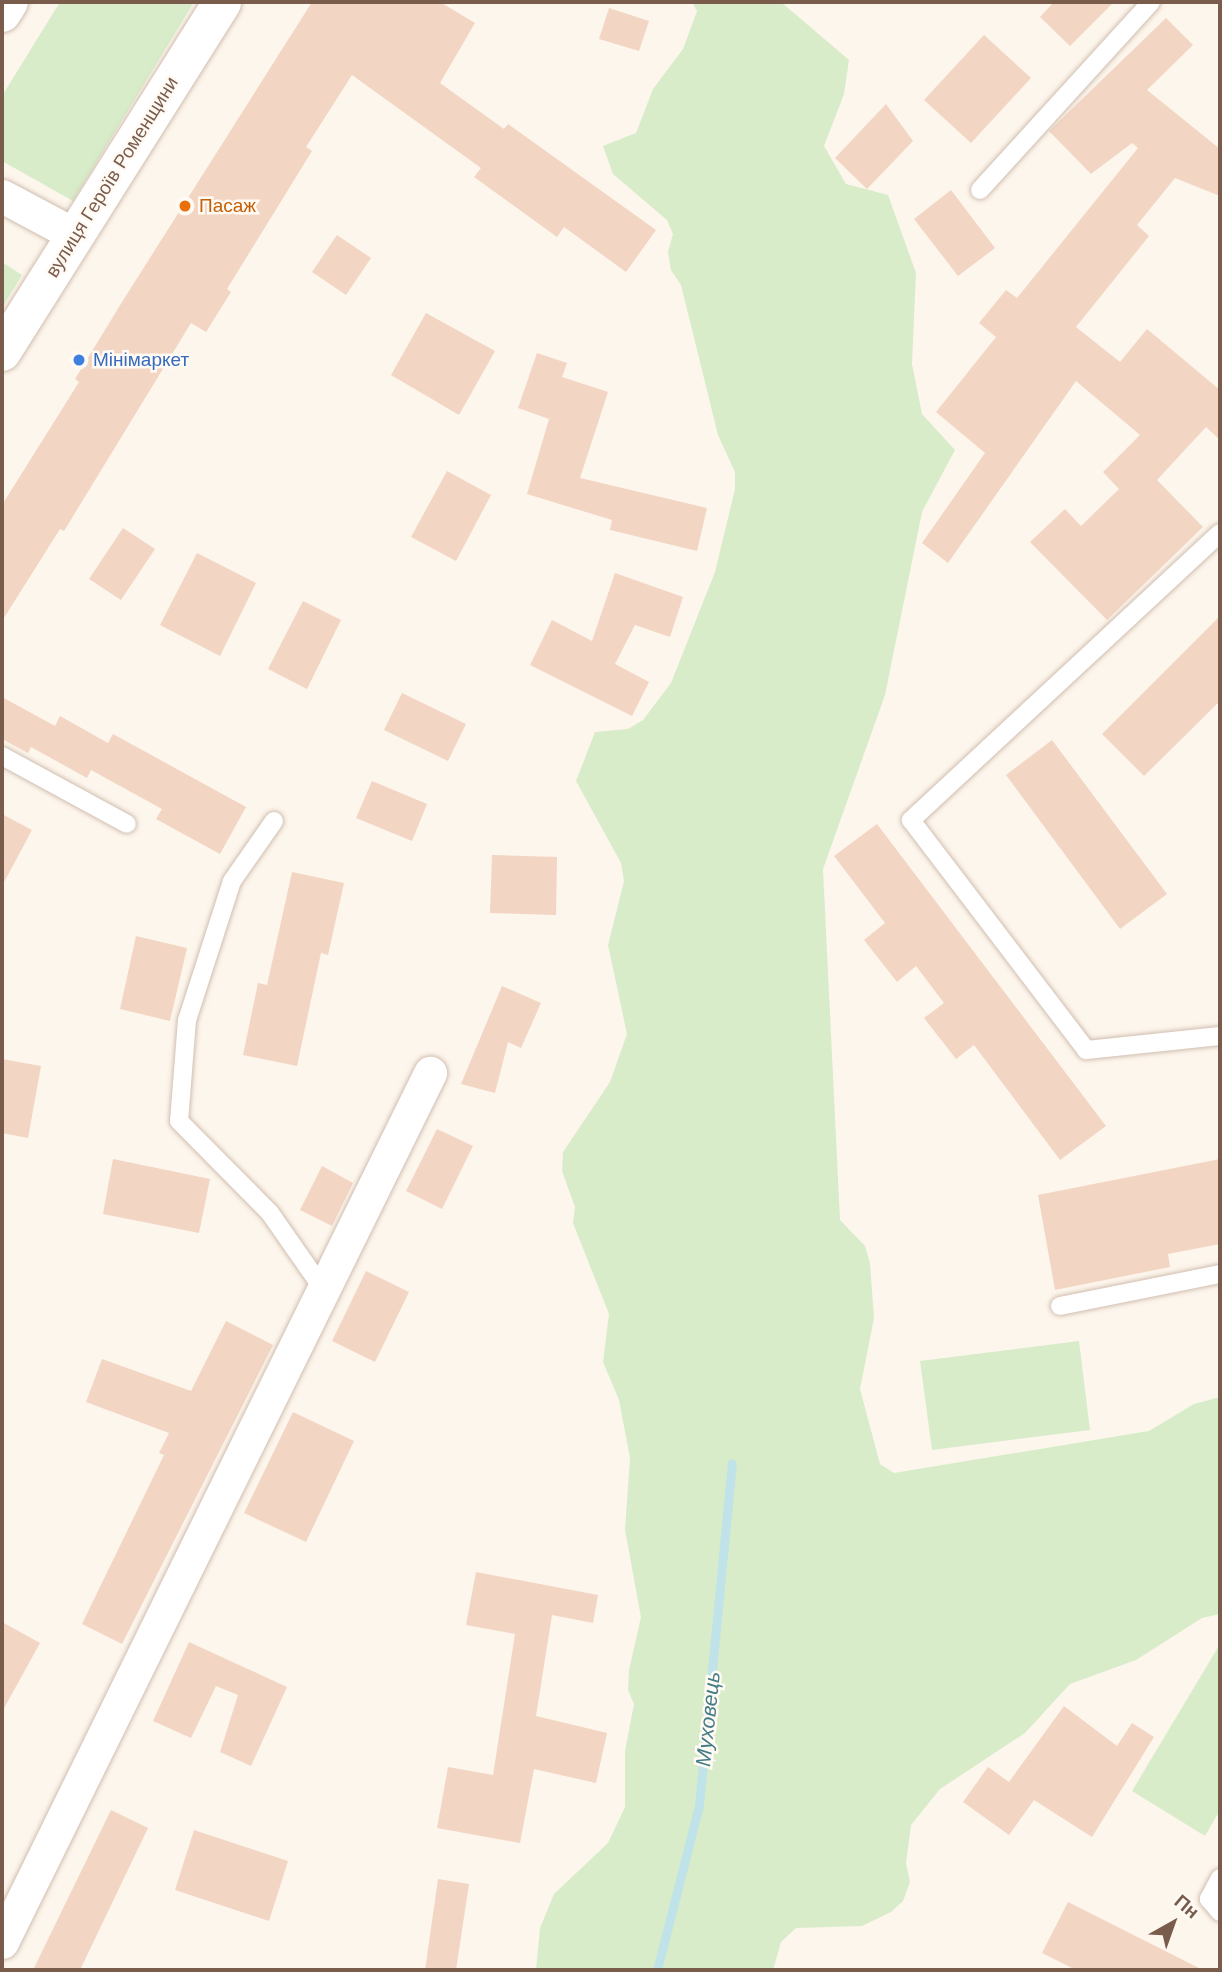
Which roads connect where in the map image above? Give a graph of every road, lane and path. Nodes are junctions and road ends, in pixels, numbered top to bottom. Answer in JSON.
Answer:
{"nodes":[{"id":1,"x":9,"y":2,"type":"edge"},
{"id":2,"x":222,"y":2,"type":"edge"},
{"id":3,"x":1151,"y":2,"type":"edge"},
{"id":4,"x":2,"y":13,"type":"edge"},
{"id":5,"x":980,"y":190,"type":"dead end"},
{"id":6,"x":2,"y":196,"type":"edge"},
{"id":7,"x":75,"y":236,"type":"junction"},
{"id":8,"x":2,"y":352,"type":"edge"},
{"id":9,"x":1220,"y":533,"type":"edge"},
{"id":10,"x":2,"y":755,"type":"edge"},
{"id":11,"x":274,"y":821,"type":"dead end"},
{"id":12,"x":127,"y":824,"type":"dead end"},
{"id":13,"x":1220,"y":1036,"type":"edge"},
{"id":14,"x":430,"y":1073,"type":"dead end"},
{"id":15,"x":1220,"y":1274,"type":"edge"},
{"id":16,"x":323,"y":1289,"type":"junction"},
{"id":17,"x":1060,"y":1306,"type":"dead end"},
{"id":18,"x":1220,"y":1878,"type":"edge"},
{"id":19,"x":1220,"y":1912,"type":"edge"},
{"id":20,"x":2,"y":1942,"type":"edge"}],
"edges":[{"from":1,"to":4,"type":"street"},
{"from":2,"to":7,"type":"street","name":"вулиця Героїв Роменщини"},
{"from":3,"to":5,"type":"lane"},
{"from":6,"to":7,"type":"street"},
{"from":7,"to":8,"type":"street","name":"вулиця Героїв Роменщини"},
{"from":9,"to":13,"type":"lane"},
{"from":10,"to":12,"type":"lane"},
{"from":11,"to":16,"type":"lane"},
{"from":14,"to":16,"type":"street"},
{"from":15,"to":17,"type":"lane"},
{"from":16,"to":20,"type":"street"},
{"from":18,"to":19,"type":"lane"}]}
